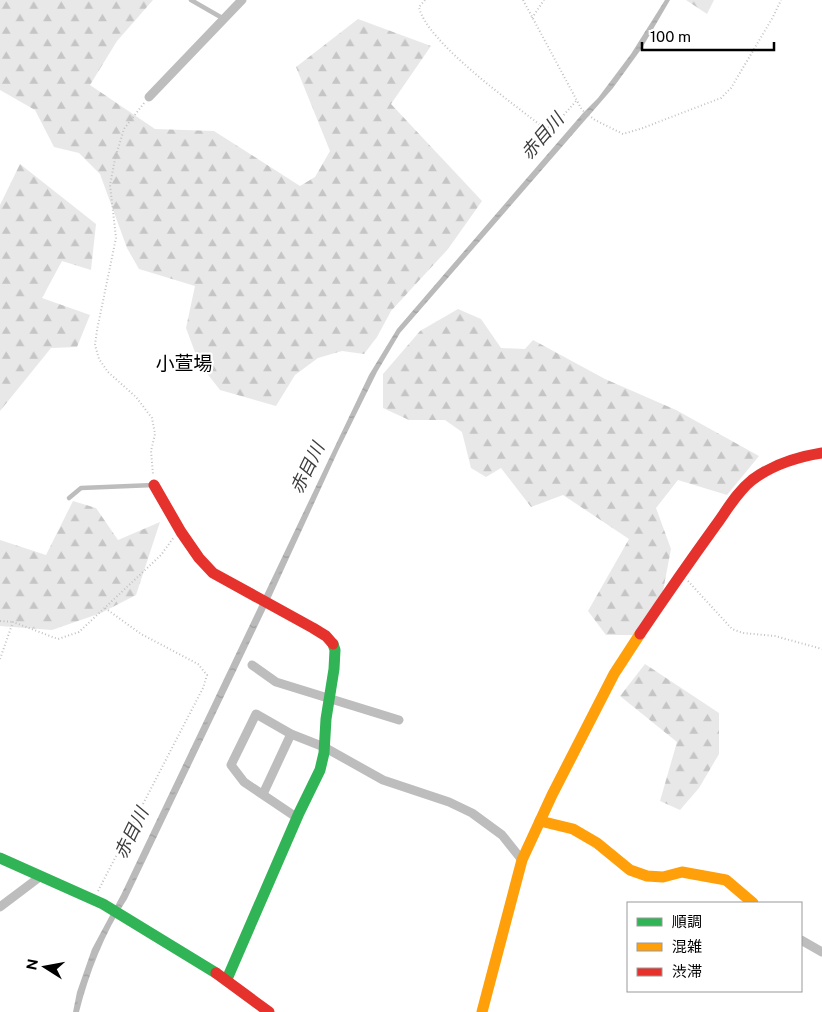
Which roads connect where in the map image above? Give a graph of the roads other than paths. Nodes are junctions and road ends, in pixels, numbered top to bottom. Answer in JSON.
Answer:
{"nodes":[{"id":1,"x":191,"y":0,"type":"edge"},
{"id":2,"x":242,"y":0,"type":"edge"},
{"id":3,"x":224,"y":19,"type":"junction"},
{"id":4,"x":149,"y":97,"type":"road end"},
{"id":5,"x":822,"y":453,"type":"edge"},
{"id":6,"x":154,"y":485,"type":"joint"},
{"id":7,"x":69,"y":498,"type":"dead end"},
{"id":8,"x":252,"y":665,"type":"dead end"},
{"id":9,"x":330,"y":698,"type":"junction"},
{"id":10,"x":400,"y":720,"type":"dead end"},
{"id":11,"x":291,"y":734,"type":"junction"},
{"id":12,"x":324,"y":747,"type":"junction"},
{"id":13,"x":263,"y":794,"type":"junction"},
{"id":14,"x":296,"y":817,"type":"junction"},
{"id":15,"x":540,"y":821,"type":"junction"},
{"id":16,"x":0,"y":858,"type":"edge"},
{"id":17,"x":522,"y":860,"type":"junction"},
{"id":18,"x":41,"y":876,"type":"junction"},
{"id":19,"x":753,"y":902,"type":"edge"},
{"id":20,"x":0,"y":907,"type":"edge"},
{"id":21,"x":802,"y":941,"type":"edge"},
{"id":22,"x":822,"y":952,"type":"edge"},
{"id":23,"x":227,"y":979,"type":"junction"},
{"id":24,"x":269,"y":1012,"type":"edge"},
{"id":25,"x":482,"y":1012,"type":"edge"}],
"edges":[{"from":1,"to":3,"type":"lane"},
{"from":2,"to":3,"type":"street"},
{"from":3,"to":4,"type":"street"},
{"from":5,"to":15,"type":"street"},
{"from":6,"to":7,"type":"lane"},
{"from":6,"to":9,"type":"street"},
{"from":8,"to":9,"type":"street"},
{"from":9,"to":10,"type":"street"},
{"from":9,"to":12,"type":"street"},
{"from":11,"to":12,"type":"street"},
{"from":11,"to":13,"type":"street"},
{"from":11,"to":13,"type":"street"},
{"from":12,"to":14,"type":"street"},
{"from":12,"to":17,"type":"street"},
{"from":13,"to":14,"type":"street"},
{"from":14,"to":23,"type":"street"},
{"from":15,"to":17,"type":"street"},
{"from":15,"to":19,"type":"street"},
{"from":16,"to":18,"type":"street"},
{"from":17,"to":25,"type":"street"},
{"from":18,"to":20,"type":"street"},
{"from":18,"to":23,"type":"street"},
{"from":21,"to":22,"type":"street"},
{"from":23,"to":24,"type":"street"}]}
